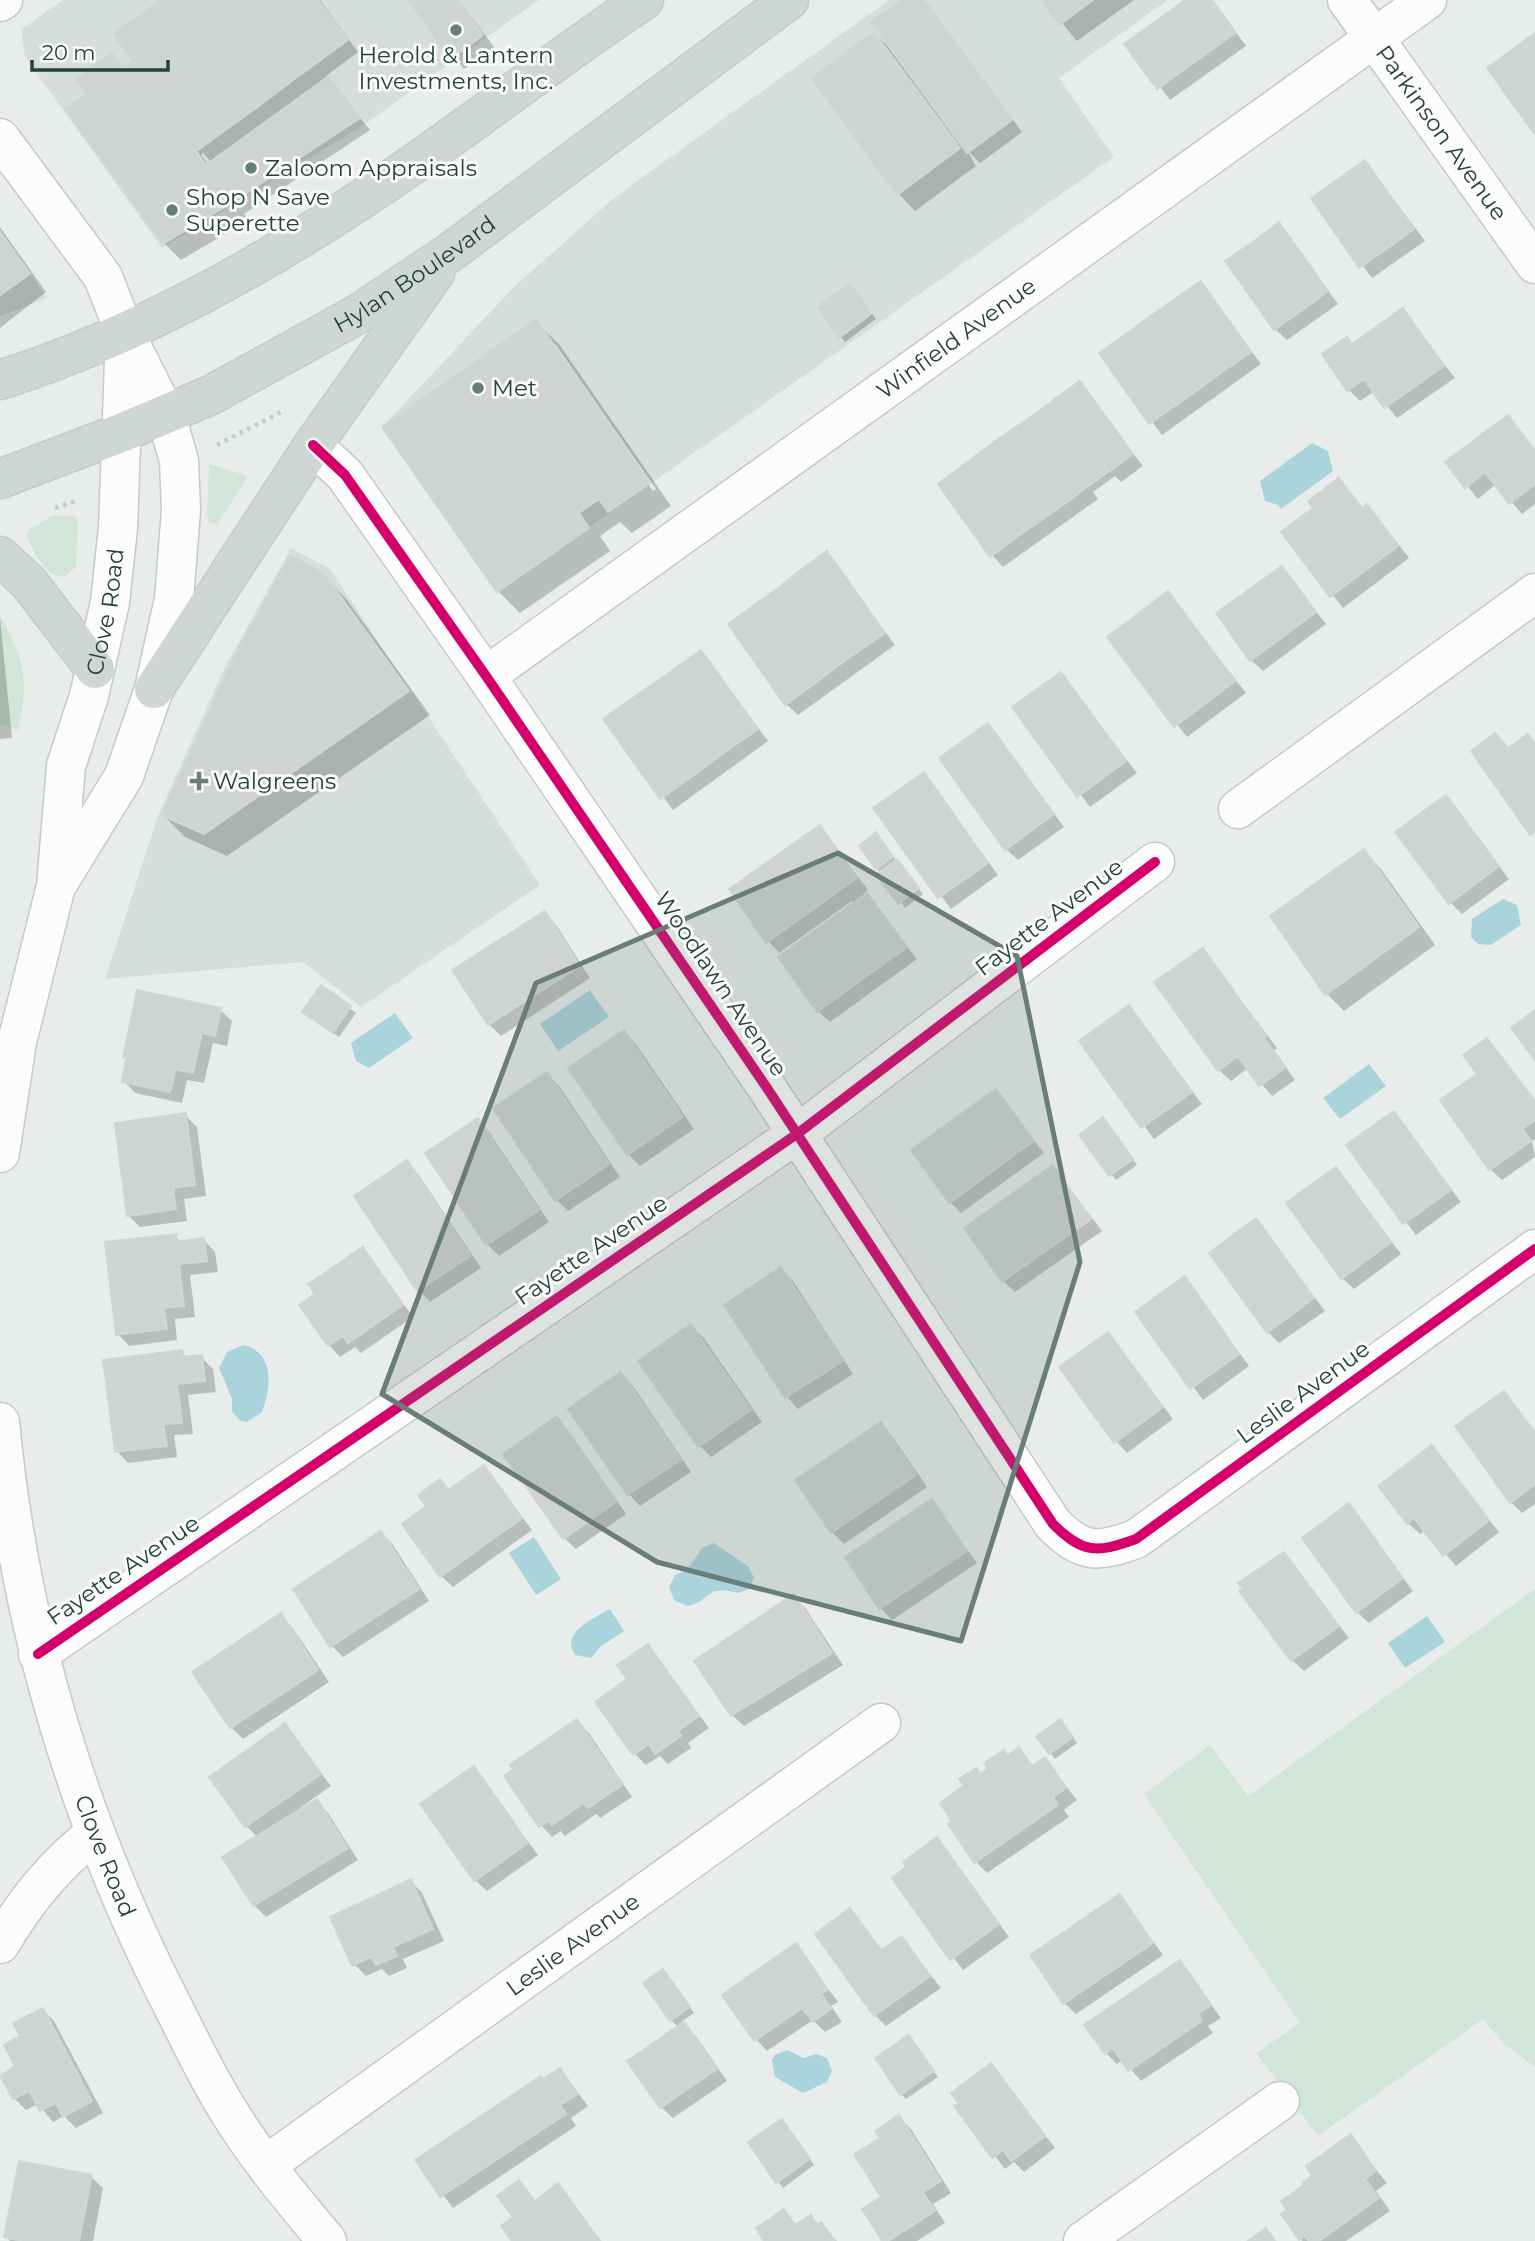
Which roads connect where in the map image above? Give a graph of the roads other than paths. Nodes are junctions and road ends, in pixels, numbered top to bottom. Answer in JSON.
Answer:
{"nodes":[{"id":1,"x":643,"y":0,"type":"edge"},
{"id":2,"x":789,"y":0,"type":"edge"},
{"id":3,"x":1347,"y":0,"type":"edge"},
{"id":4,"x":1427,"y":0,"type":"edge"},
{"id":5,"x":1374,"y":37,"type":"junction"},
{"id":6,"x":0,"y":138,"type":"edge"},
{"id":7,"x":448,"y":254,"type":"junction"},
{"id":8,"x":1535,"y":264,"type":"edge"},
{"id":9,"x":125,"y":333,"type":"junction"},
{"id":10,"x":0,"y":380,"type":"edge"},
{"id":11,"x":166,"y":415,"type":"junction"},
{"id":12,"x":121,"y":433,"type":"junction"},
{"id":13,"x":313,"y":445,"type":"junction"},
{"id":14,"x":0,"y":479,"type":"edge"},
{"id":15,"x":0,"y":556,"type":"edge"},
{"id":16,"x":1535,"y":593,"type":"edge"},
{"id":17,"x":95,"y":669,"type":"junction"},
{"id":18,"x":486,"y":676,"type":"junction"},
{"id":19,"x":154,"y":689,"type":"junction"},
{"id":20,"x":1238,"y":809,"type":"dead end"},
{"id":21,"x":1155,"y":862,"type":"dead end"},
{"id":22,"x":56,"y":886,"type":"junction"},
{"id":23,"x":9,"y":1042,"type":"edge"},
{"id":24,"x":797,"y":1135,"type":"junction"},
{"id":25,"x":0,"y":1153,"type":"edge"},
{"id":26,"x":1535,"y":1249,"type":"edge"},
{"id":27,"x":0,"y":1422,"type":"edge"},
{"id":28,"x":1087,"y":1549,"type":"joint"},
{"id":29,"x":38,"y":1654,"type":"junction"},
{"id":30,"x":881,"y":1723,"type":"dead end"},
{"id":31,"x":95,"y":1833,"type":"junction"},
{"id":32,"x":0,"y":1944,"type":"edge"},
{"id":33,"x":1280,"y":2101,"type":"dead end"},
{"id":34,"x":266,"y":2165,"type":"junction"},
{"id":35,"x":327,"y":2241,"type":"edge"},
{"id":36,"x":1083,"y":2241,"type":"edge"}],
"edges":[{"from":1,"to":9,"type":"main road"},
{"from":2,"to":7,"type":"main road","name":"Hylan Boulevard"},
{"from":3,"to":5,"type":"street","name":"Parkinson Avenue"},
{"from":4,"to":5,"type":"street","name":"Winfield Avenue"},
{"from":5,"to":8,"type":"street","name":"Parkinson Avenue"},
{"from":5,"to":18,"type":"street","name":"Winfield Avenue"},
{"from":6,"to":9,"type":"street","name":"Clove Road"},
{"from":7,"to":11,"type":"main road","name":"Hylan Boulevard"},
{"from":7,"to":13,"type":"main road"},
{"from":9,"to":10,"type":"main road"},
{"from":9,"to":11,"type":"street","name":"Clove Road"},
{"from":9,"to":12,"type":"street","name":"Clove Road"},
{"from":11,"to":12,"type":"main road","name":"Hylan Boulevard"},
{"from":11,"to":19,"type":"street","name":"Clove Road"},
{"from":12,"to":14,"type":"main road","name":"Hylan Boulevard"},
{"from":12,"to":17,"type":"street","name":"Clove Road"},
{"from":13,"to":18,"type":"street","name":"Woodlawn Avenue"},
{"from":13,"to":19,"type":"main road"},
{"from":15,"to":17,"type":"main road"},
{"from":16,"to":20,"type":"street"},
{"from":17,"to":22,"type":"street","name":"Clove Road"},
{"from":18,"to":24,"type":"street","name":"Woodlawn Avenue"},
{"from":19,"to":22,"type":"street","name":"Clove Road"},
{"from":21,"to":24,"type":"street","name":"Fayette Avenue"},
{"from":22,"to":23,"type":"street","name":"Clove Road"},
{"from":23,"to":25,"type":"street","name":"Clove Road"},
{"from":24,"to":28,"type":"street","name":"Woodlawn Avenue"},
{"from":24,"to":29,"type":"street","name":"Fayette Avenue"},
{"from":26,"to":28,"type":"street","name":"Leslie Avenue"},
{"from":27,"to":29,"type":"street","name":"Clove Road"},
{"from":29,"to":31,"type":"street","name":"Clove Road"},
{"from":30,"to":34,"type":"street","name":"Leslie Avenue"},
{"from":31,"to":32,"type":"street"},
{"from":31,"to":34,"type":"street","name":"Clove Road"},
{"from":33,"to":36,"type":"street"},
{"from":34,"to":35,"type":"street","name":"Clove Road"}]}
